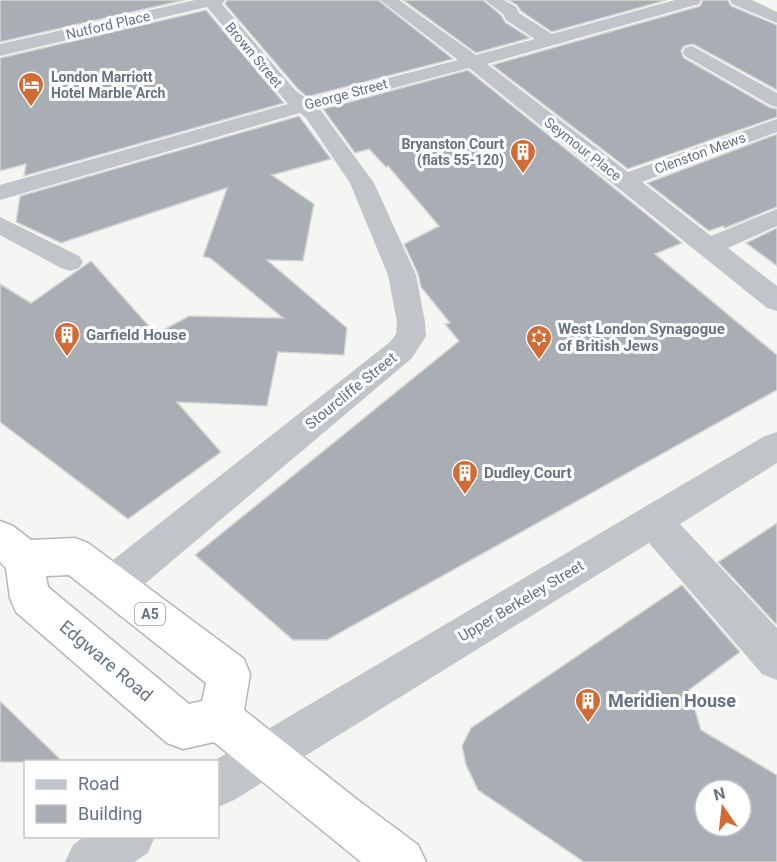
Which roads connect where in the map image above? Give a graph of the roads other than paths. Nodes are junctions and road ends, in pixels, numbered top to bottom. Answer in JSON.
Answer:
{"nodes":[{"id":1,"x":212,"y":0,"type":"edge"},
{"id":2,"x":388,"y":0,"type":"edge"},
{"id":3,"x":493,"y":0,"type":"edge"},
{"id":4,"x":693,"y":0,"type":"edge"},
{"id":5,"x":738,"y":0,"type":"edge"},
{"id":6,"x":665,"y":3,"type":"edge"},
{"id":7,"x":777,"y":18,"type":"edge"},
{"id":8,"x":549,"y":40,"type":"junction"},
{"id":9,"x":0,"y":50,"type":"edge"},
{"id":10,"x":692,"y":52,"type":"dead end"},
{"id":11,"x":471,"y":61,"type":"junction"},
{"id":12,"x":777,"y":101,"type":"edge"},
{"id":13,"x":303,"y":106,"type":"junction"},
{"id":14,"x":777,"y":124,"type":"edge"},
{"id":15,"x":624,"y":181,"type":"junction"},
{"id":16,"x":0,"y":194,"type":"edge"},
{"id":17,"x":777,"y":217,"type":"edge"},
{"id":18,"x":0,"y":225,"type":"edge"},
{"id":19,"x":708,"y":247,"type":"junction"},
{"id":20,"x":70,"y":262,"type":"dead end"},
{"id":21,"x":777,"y":301,"type":"edge"},
{"id":22,"x":777,"y":446,"type":"edge"},
{"id":23,"x":653,"y":521,"type":"junction"},
{"id":24,"x":12,"y":548,"type":"edge"},
{"id":25,"x":113,"y":585,"type":"junction"},
{"id":26,"x":777,"y":659,"type":"edge"},
{"id":27,"x":220,"y":719,"type":"junction"},
{"id":28,"x":265,"y":756,"type":"junction"},
{"id":29,"x":219,"y":783,"type":"edge"},
{"id":30,"x":129,"y":838,"type":"edge"},
{"id":31,"x":90,"y":862,"type":"edge"},
{"id":32,"x":400,"y":862,"type":"edge"}],
"edges":[{"from":1,"to":9,"type":"street","name":"Nutford Place"},
{"from":1,"to":13,"type":"street","name":"Brown Street"},
{"from":2,"to":11,"type":"street","name":"Seymour Place"},
{"from":3,"to":8,"type":"street"},
{"from":4,"to":6,"type":"street","name":"George Street"},
{"from":5,"to":7,"type":"street"},
{"from":6,"to":8,"type":"street","name":"George Street"},
{"from":8,"to":11,"type":"street","name":"George Street"},
{"from":10,"to":12,"type":"street"},
{"from":11,"to":13,"type":"street","name":"George Street"},
{"from":11,"to":15,"type":"street","name":"Seymour Place"},
{"from":13,"to":16,"type":"street","name":"George Street"},
{"from":13,"to":25,"type":"street","name":"Stourcliffe Street"},
{"from":14,"to":15,"type":"street","name":"Clenston Mews"},
{"from":15,"to":19,"type":"street","name":"Seymour Place"},
{"from":17,"to":19,"type":"street"},
{"from":18,"to":20,"type":"street"},
{"from":19,"to":21,"type":"street","name":"Seymour Place"},
{"from":22,"to":23,"type":"street","name":"Upper Berkeley Street"},
{"from":23,"to":26,"type":"street"},
{"from":23,"to":28,"type":"street","name":"Upper Berkeley Street"},
{"from":24,"to":25,"type":"highway","name":"Edgware Road","number":"A5"},
{"from":24,"to":27,"type":"highway","name":"Edgware Road","number":"A5"},
{"from":25,"to":27,"type":"highway","name":"Edgware Road","number":"A5"},
{"from":27,"to":28,"type":"highway"},
{"from":28,"to":29,"type":"street","name":"Upper Berkeley Street"},
{"from":28,"to":32,"type":"highway"},
{"from":30,"to":31,"type":"street"}]}
